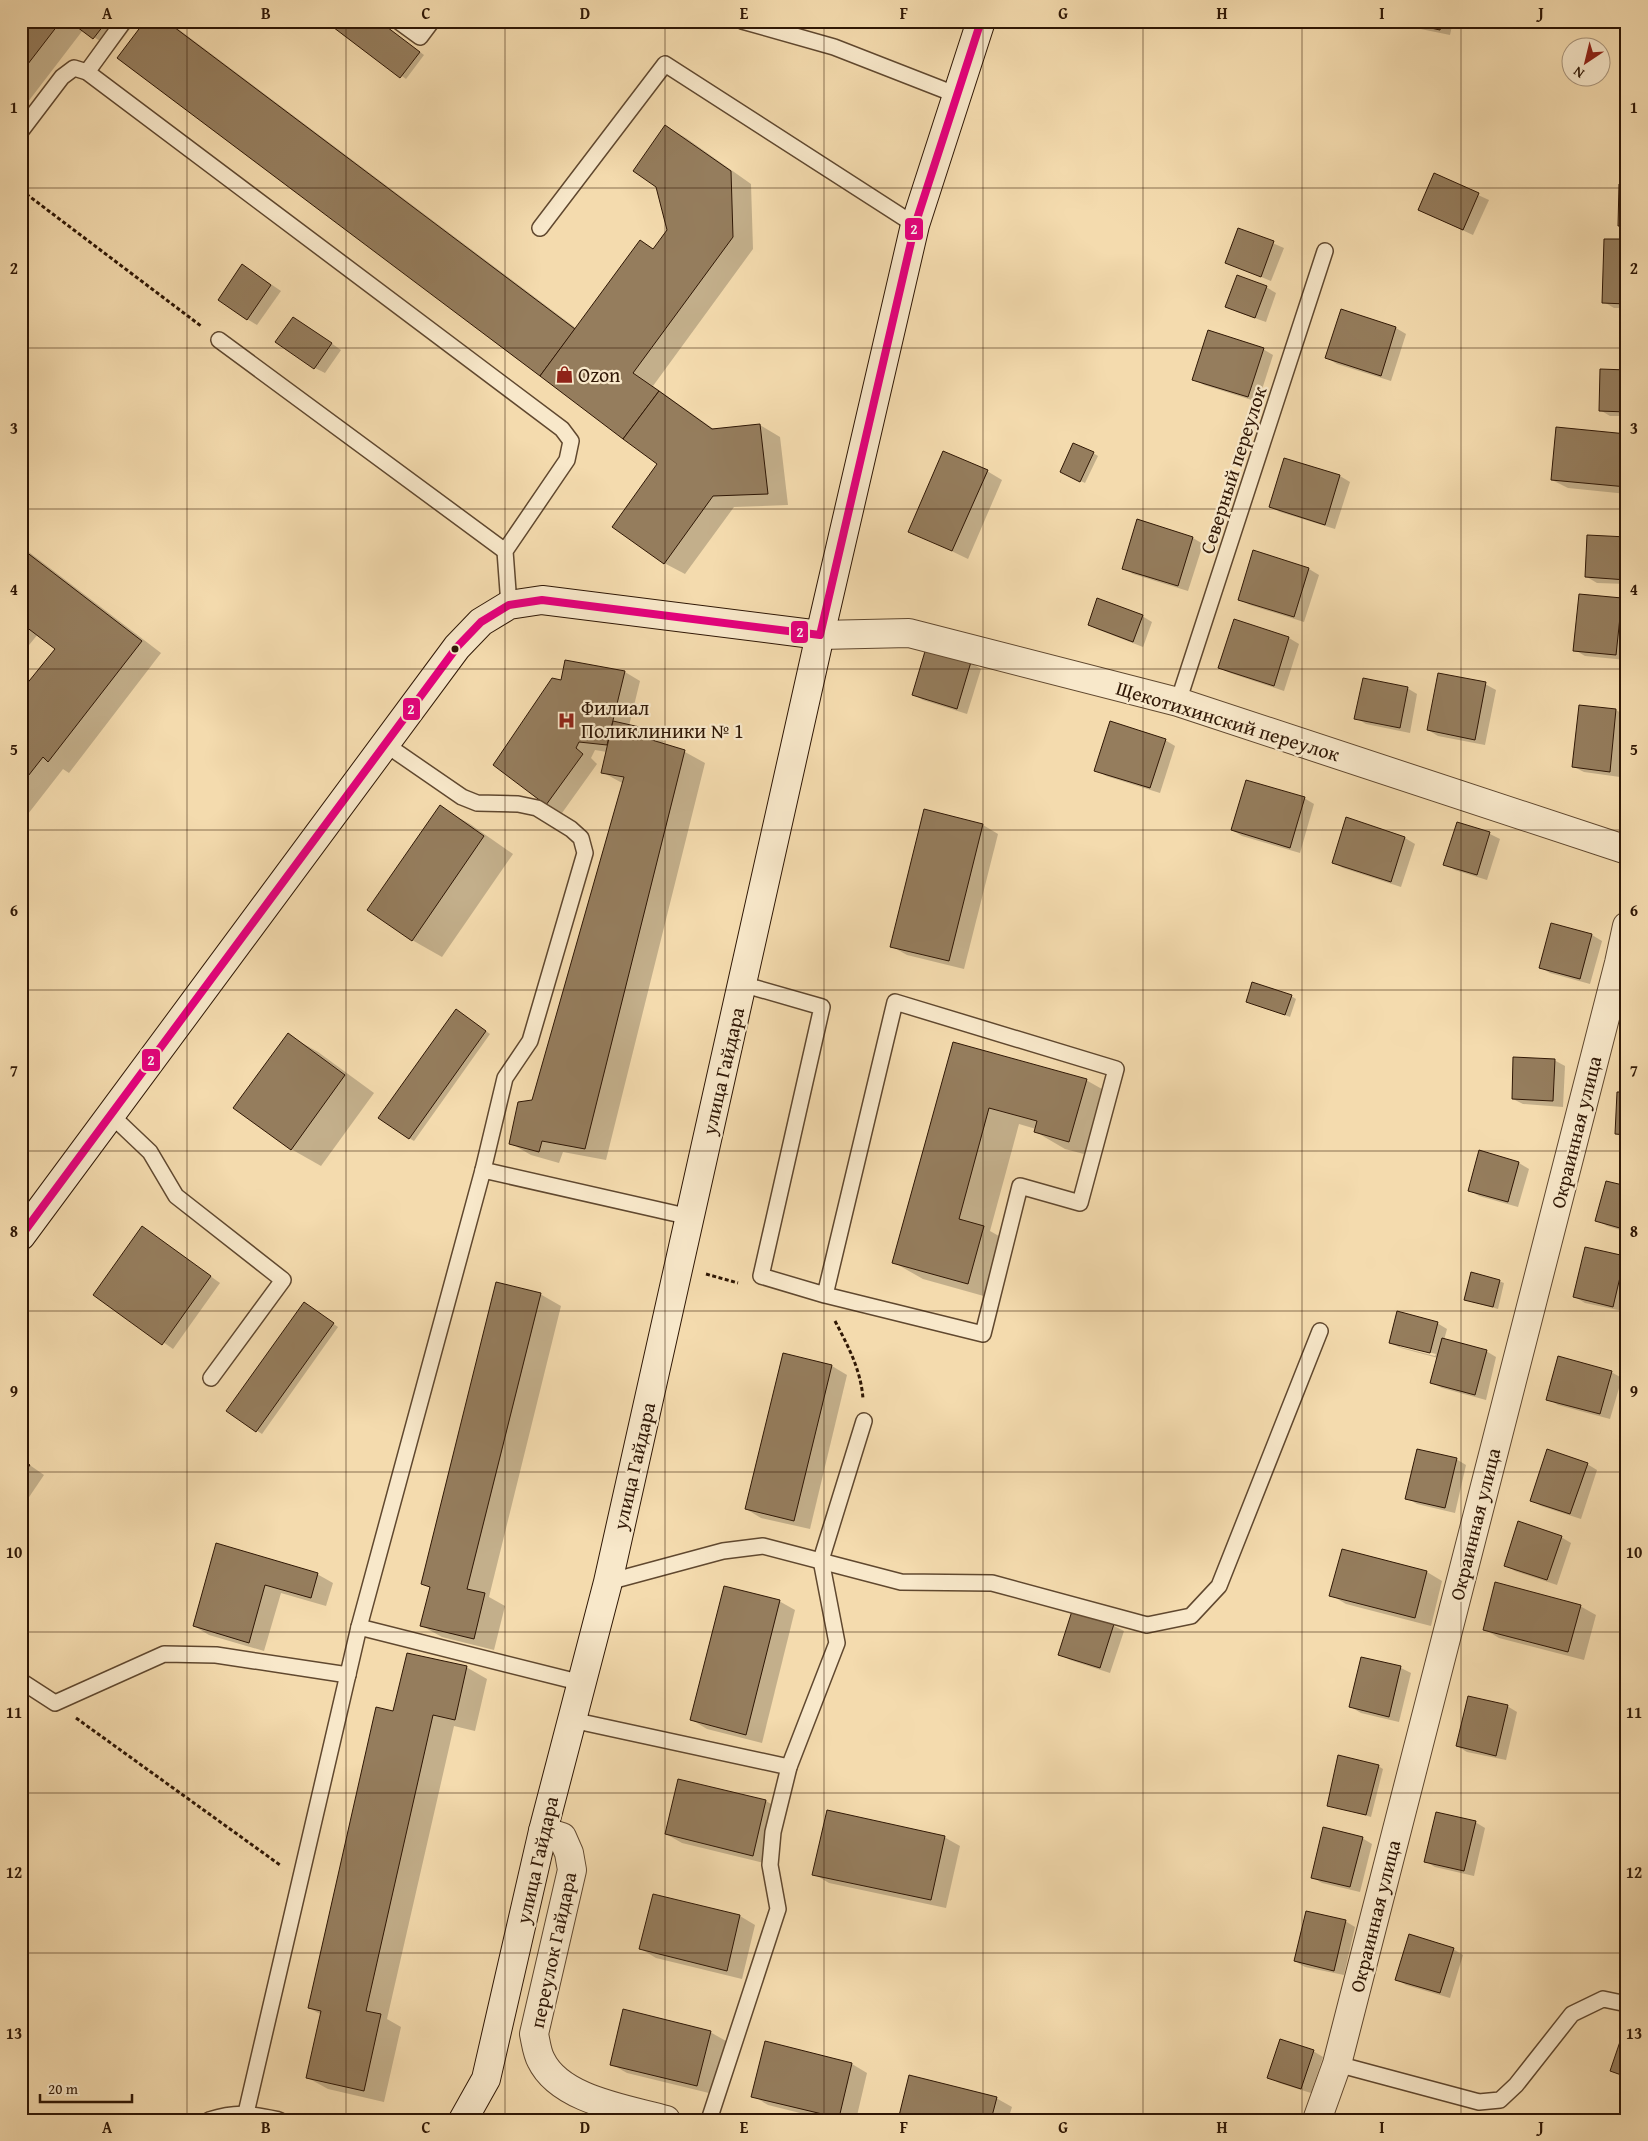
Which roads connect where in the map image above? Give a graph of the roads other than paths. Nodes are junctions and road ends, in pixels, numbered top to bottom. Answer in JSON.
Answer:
{"nodes":[{"id":1,"x":124,"y":21,"type":"edge"},
{"id":2,"x":398,"y":21,"type":"edge"},
{"id":3,"x":432,"y":21,"type":"edge"},
{"id":4,"x":742,"y":21,"type":"edge"},
{"id":5,"x":981,"y":21,"type":"edge"},
{"id":6,"x":87,"y":72,"type":"junction"},
{"id":7,"x":957,"y":95,"type":"junction"},
{"id":8,"x":21,"y":131,"type":"edge"},
{"id":9,"x":915,"y":225,"type":"junction"},
{"id":10,"x":540,"y":228,"type":"dead end"},
{"id":11,"x":1326,"y":250,"type":"dead end"},
{"id":12,"x":219,"y":340,"type":"road end"},
{"id":13,"x":505,"y":552,"type":"junction"},
{"id":14,"x":509,"y":606,"type":"junction"},
{"id":15,"x":820,"y":635,"type":"junction"},
{"id":16,"x":1178,"y":702,"type":"junction"},
{"id":17,"x":385,"y":744,"type":"junction"},
{"id":18,"x":1627,"y":850,"type":"edge"},
{"id":19,"x":1626,"y":935,"type":"edge"},
{"id":20,"x":742,"y":984,"type":"junction"},
{"id":21,"x":111,"y":1115,"type":"junction"},
{"id":22,"x":482,"y":1170,"type":"junction"},
{"id":23,"x":690,"y":1217,"type":"junction"},
{"id":24,"x":21,"y":1236,"type":"edge"},
{"id":25,"x":825,"y":1295,"type":"junction"},
{"id":26,"x":1320,"y":1331,"type":"dead end"},
{"id":27,"x":211,"y":1378,"type":"dead end"},
{"id":28,"x":864,"y":1421,"type":"road end"},
{"id":29,"x":821,"y":1560,"type":"junction"},
{"id":30,"x":608,"y":1582,"type":"junction"},
{"id":31,"x":359,"y":1627,"type":"junction"},
{"id":32,"x":348,"y":1675,"type":"junction"},
{"id":33,"x":21,"y":1682,"type":"edge"},
{"id":34,"x":582,"y":1682,"type":"junction"},
{"id":35,"x":572,"y":1720,"type":"junction"},
{"id":36,"x":789,"y":1767,"type":"junction"},
{"id":37,"x":543,"y":1831,"type":"junction"},
{"id":38,"x":1627,"y":2004,"type":"edge"},
{"id":39,"x":1337,"y":2064,"type":"junction"},
{"id":40,"x":246,"y":2113,"type":"junction"},
{"id":41,"x":228,"y":2117,"type":"edge"},
{"id":42,"x":209,"y":2120,"type":"edge"},
{"id":43,"x":279,"y":2120,"type":"edge"},
{"id":44,"x":463,"y":2120,"type":"edge"},
{"id":45,"x":666,"y":2120,"type":"edge"},
{"id":46,"x":709,"y":2120,"type":"edge"},
{"id":47,"x":1317,"y":2120,"type":"edge"}],
"edges":[{"from":1,"to":6,"type":"lane"},
{"from":2,"to":3,"type":"lane"},
{"from":4,"to":7,"type":"lane"},
{"from":5,"to":7,"type":"street","name":"улица Гайдара"},
{"from":6,"to":8,"type":"lane"},
{"from":6,"to":13,"type":"lane"},
{"from":7,"to":9,"type":"street","name":"улица Гайдара"},
{"from":9,"to":10,"type":"lane"},
{"from":9,"to":15,"type":"street","name":"улица Гайдара"},
{"from":11,"to":16,"type":"lane","name":"Северный переулок"},
{"from":12,"to":13,"type":"lane"},
{"from":13,"to":14,"type":"lane"},
{"from":14,"to":15,"type":"street","name":"Щекотихинский переулок"},
{"from":14,"to":17,"type":"street"},
{"from":15,"to":16,"type":"street","name":"Щекотихинский переулок"},
{"from":15,"to":20,"type":"street","name":"улица Гайдара"},
{"from":16,"to":18,"type":"street","name":"Щекотихинский переулок"},
{"from":17,"to":21,"type":"street"},
{"from":17,"to":22,"type":"lane"},
{"from":19,"to":39,"type":"street","name":"Окраинная улица"},
{"from":20,"to":23,"type":"street","name":"улица Гайдара"},
{"from":20,"to":25,"type":"lane"},
{"from":21,"to":24,"type":"street"},
{"from":21,"to":27,"type":"lane"},
{"from":22,"to":23,"type":"lane"},
{"from":22,"to":31,"type":"lane"},
{"from":23,"to":30,"type":"street","name":"улица Гайдара"},
{"from":25,"to":25,"type":"lane"},
{"from":26,"to":29,"type":"lane"},
{"from":28,"to":29,"type":"lane"},
{"from":29,"to":30,"type":"lane"},
{"from":29,"to":36,"type":"lane"},
{"from":30,"to":34,"type":"street","name":"улица Гайдара"},
{"from":31,"to":32,"type":"lane"},
{"from":31,"to":34,"type":"lane"},
{"from":32,"to":33,"type":"lane"},
{"from":32,"to":40,"type":"lane"},
{"from":34,"to":35,"type":"street","name":"улица Гайдара"},
{"from":35,"to":36,"type":"lane"},
{"from":35,"to":37,"type":"street","name":"улица Гайдара"},
{"from":36,"to":46,"type":"lane"},
{"from":37,"to":44,"type":"street","name":"улица Гайдара"},
{"from":37,"to":45,"type":"street","name":"переулок Гайдара"},
{"from":38,"to":39,"type":"lane"},
{"from":39,"to":47,"type":"street","name":"Окраинная улица"},
{"from":40,"to":41,"type":"lane"},
{"from":40,"to":43,"type":"lane"},
{"from":41,"to":42,"type":"lane"}]}
